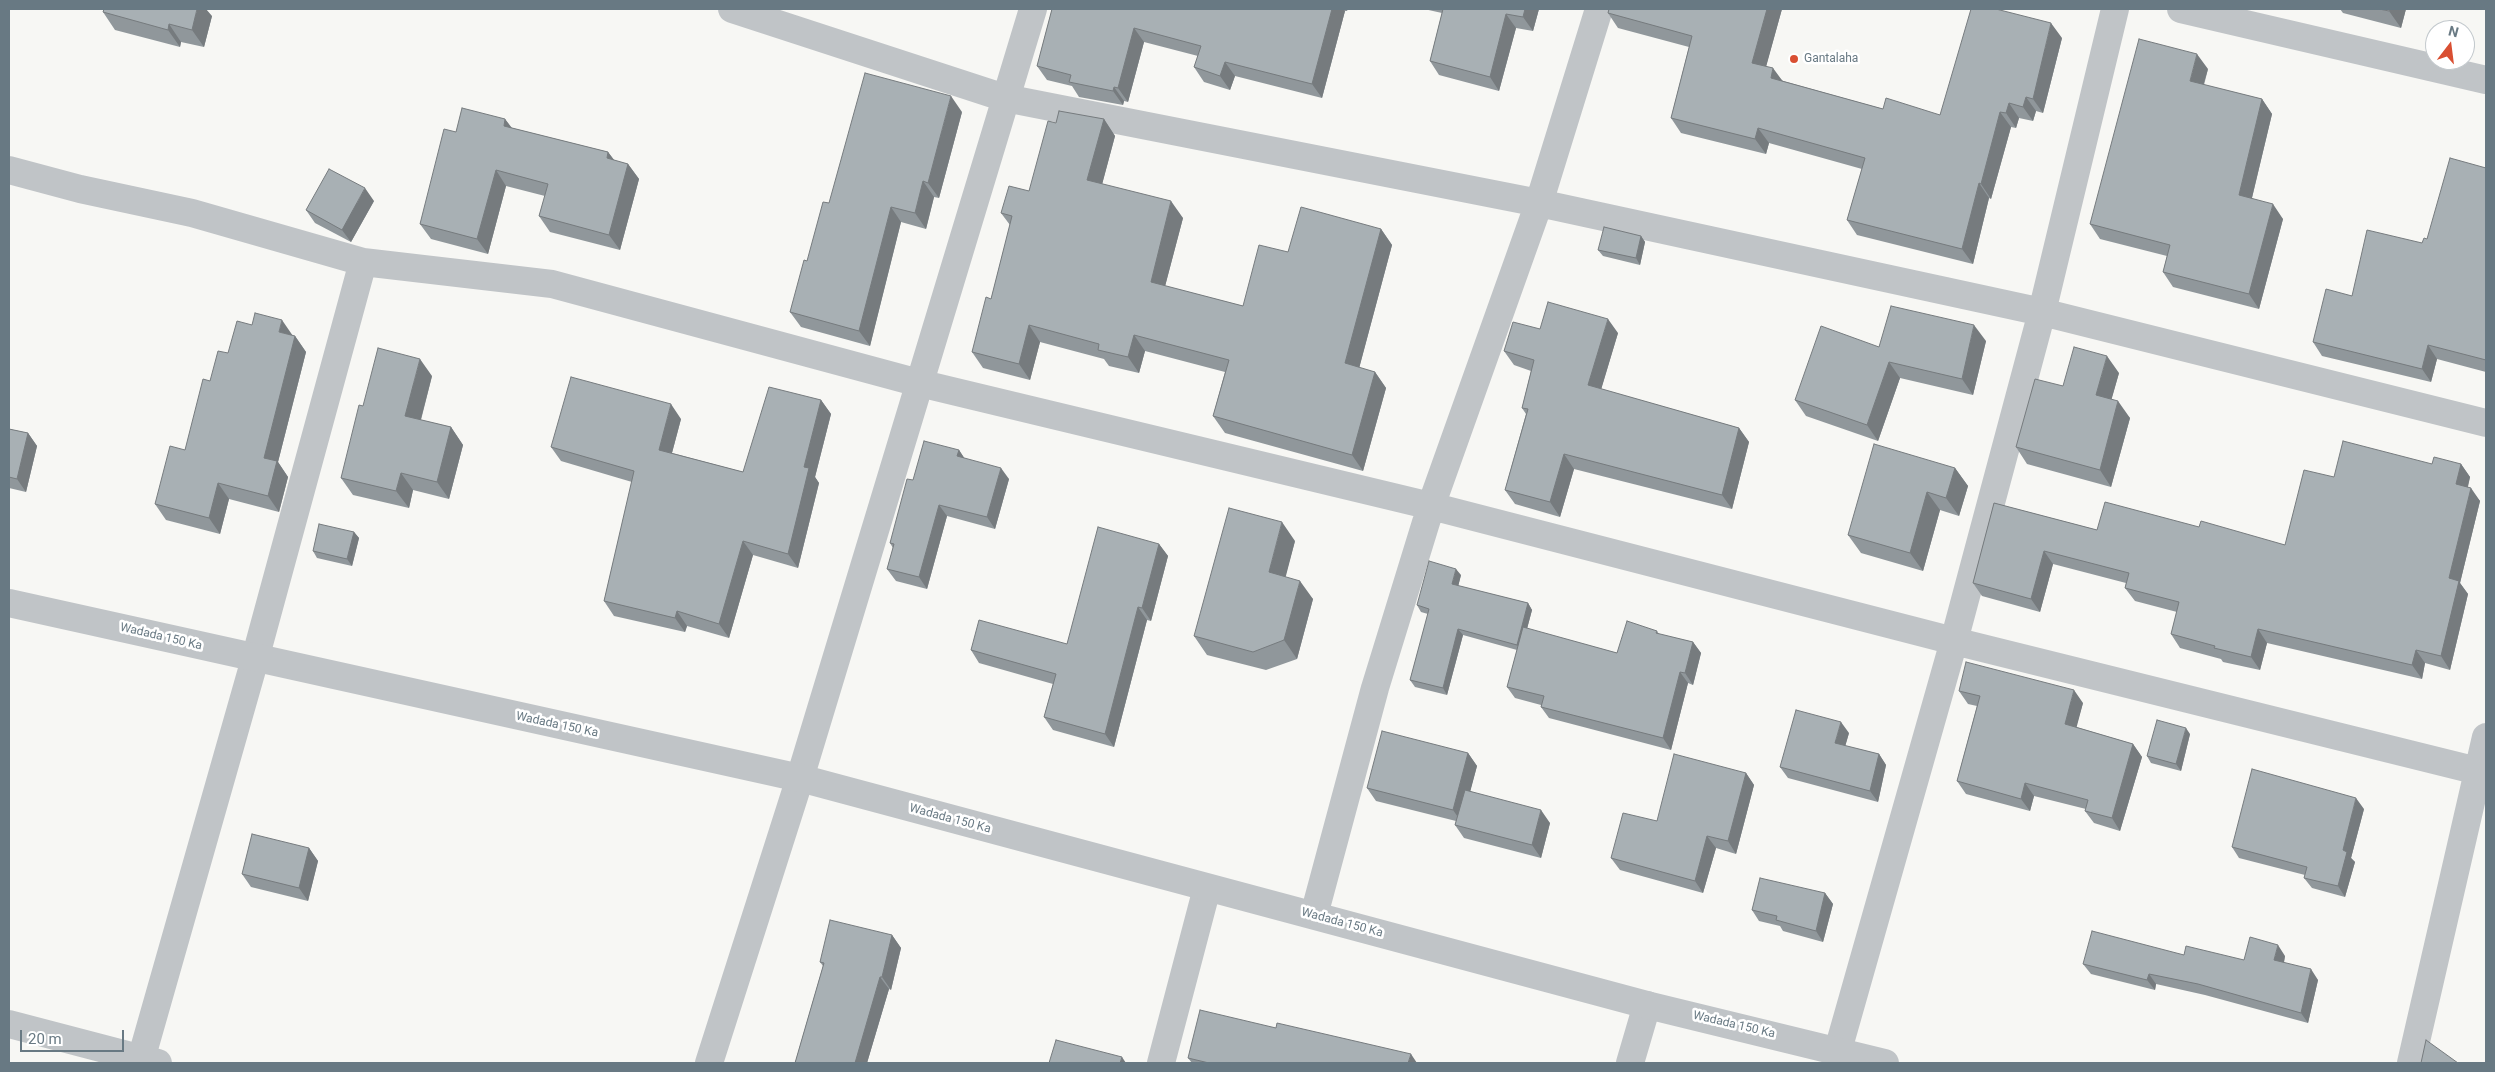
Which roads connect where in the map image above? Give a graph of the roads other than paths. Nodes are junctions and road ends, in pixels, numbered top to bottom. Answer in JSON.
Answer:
{"nodes":[{"id":1,"x":732,"y":9,"type":"edge"},
{"id":2,"x":1033,"y":9,"type":"edge"},
{"id":3,"x":1599,"y":9,"type":"edge"},
{"id":4,"x":2115,"y":9,"type":"edge"},
{"id":5,"x":2181,"y":9,"type":"edge"},
{"id":6,"x":2486,"y":80,"type":"edge"},
{"id":7,"x":1005,"y":98,"type":"junction"},
{"id":8,"x":9,"y":170,"type":"edge"},
{"id":9,"x":1539,"y":203,"type":"junction"},
{"id":10,"x":363,"y":262,"type":"junction"},
{"id":11,"x":2042,"y":312,"type":"junction"},
{"id":12,"x":918,"y":383,"type":"junction"},
{"id":13,"x":2486,"y":423,"type":"edge"},
{"id":14,"x":1431,"y":506,"type":"junction"},
{"id":15,"x":9,"y":602,"type":"edge"},
{"id":16,"x":1954,"y":641,"type":"junction"},
{"id":17,"x":255,"y":659,"type":"junction"},
{"id":18,"x":2486,"y":737,"type":"edge"},
{"id":19,"x":2482,"y":772,"type":"edge"},
{"id":20,"x":800,"y":778,"type":"junction"},
{"id":21,"x":1207,"y":888,"type":"junction"},
{"id":22,"x":1314,"y":915,"type":"junction"},
{"id":23,"x":1647,"y":1005,"type":"junction"},
{"id":24,"x":9,"y":1024,"type":"edge"},
{"id":25,"x":1838,"y":1050,"type":"junction"},
{"id":26,"x":147,"y":1062,"type":"edge"},
{"id":27,"x":709,"y":1063,"type":"edge"},
{"id":28,"x":1161,"y":1063,"type":"edge"},
{"id":29,"x":1630,"y":1063,"type":"edge"},
{"id":30,"x":1885,"y":1063,"type":"edge"},
{"id":31,"x":2411,"y":1063,"type":"edge"}],
"edges":[{"from":1,"to":7,"type":"street"},
{"from":2,"to":7,"type":"street"},
{"from":3,"to":9,"type":"street"},
{"from":4,"to":11,"type":"street"},
{"from":5,"to":6,"type":"street"},
{"from":7,"to":9,"type":"street"},
{"from":7,"to":12,"type":"street"},
{"from":8,"to":10,"type":"street"},
{"from":9,"to":11,"type":"street"},
{"from":9,"to":14,"type":"street"},
{"from":10,"to":12,"type":"street"},
{"from":10,"to":17,"type":"street"},
{"from":11,"to":13,"type":"street"},
{"from":11,"to":16,"type":"street"},
{"from":12,"to":14,"type":"street"},
{"from":12,"to":20,"type":"street"},
{"from":14,"to":16,"type":"street"},
{"from":14,"to":22,"type":"street"},
{"from":15,"to":17,"type":"street","name":"Wadada 150 Ka"},
{"from":16,"to":19,"type":"street"},
{"from":16,"to":25,"type":"street"},
{"from":17,"to":20,"type":"street","name":"Wadada 150 Ka"},
{"from":17,"to":26,"type":"street"},
{"from":18,"to":19,"type":"street"},
{"from":19,"to":31,"type":"street"},
{"from":20,"to":21,"type":"street","name":"Wadada 150 Ka"},
{"from":20,"to":27,"type":"street"},
{"from":21,"to":22,"type":"street","name":"Wadada 150 Ka"},
{"from":21,"to":28,"type":"street"},
{"from":22,"to":23,"type":"street","name":"Wadada 150 Ka"},
{"from":23,"to":25,"type":"street","name":"Wadada 150 Ka"},
{"from":23,"to":29,"type":"street"},
{"from":24,"to":26,"type":"street"},
{"from":25,"to":30,"type":"street","name":"Wadada 150 Ka"}]}
